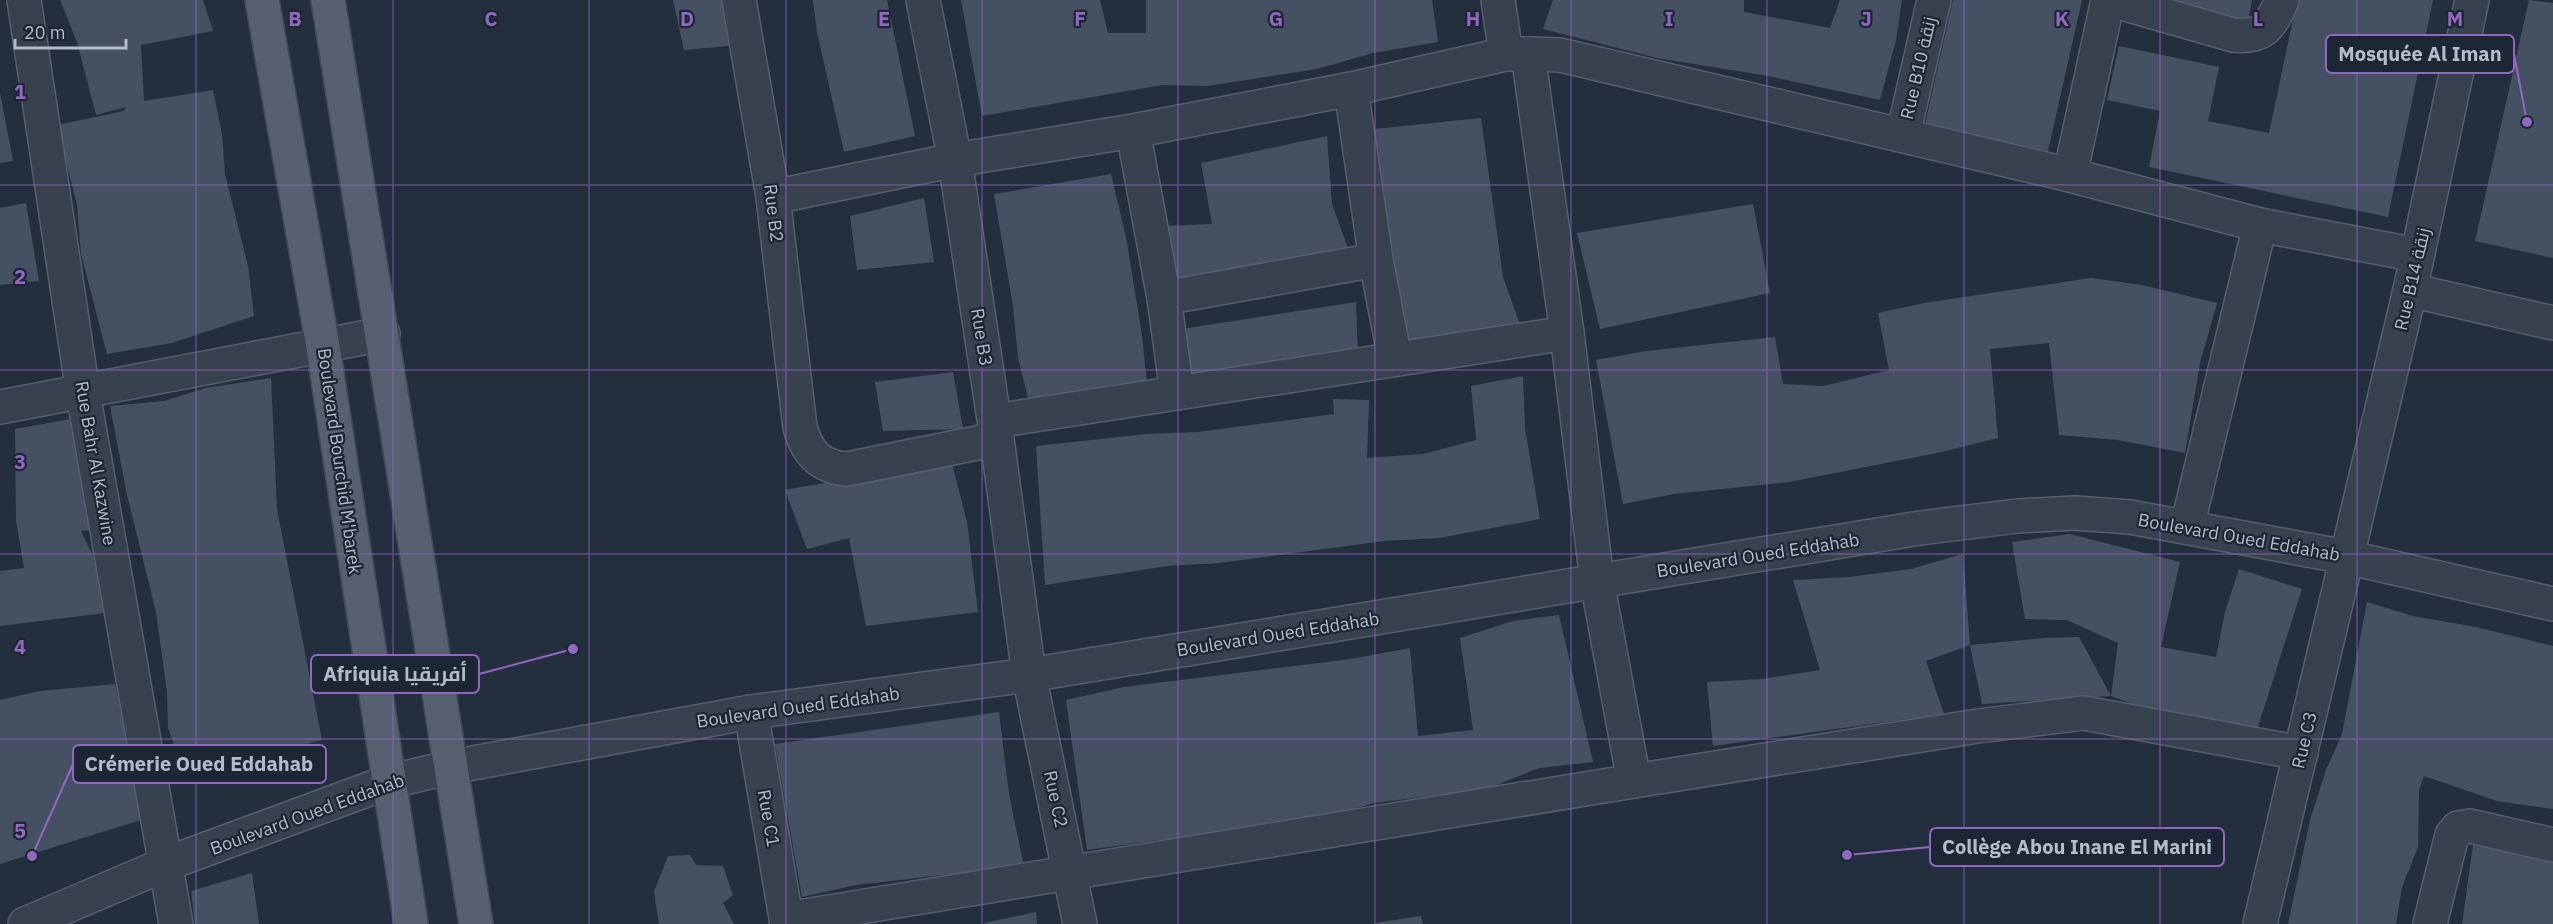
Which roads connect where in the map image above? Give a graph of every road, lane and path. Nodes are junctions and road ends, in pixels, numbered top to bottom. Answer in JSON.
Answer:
{"nodes":[{"id":1,"x":262,"y":0,"type":"edge"},
{"id":2,"x":328,"y":0,"type":"edge"},
{"id":3,"x":739,"y":0,"type":"edge"},
{"id":4,"x":923,"y":0,"type":"edge"},
{"id":5,"x":1498,"y":0,"type":"edge"},
{"id":6,"x":1934,"y":0,"type":"edge"},
{"id":7,"x":2110,"y":0,"type":"edge"},
{"id":8,"x":2282,"y":0,"type":"edge"},
{"id":9,"x":2472,"y":0,"type":"edge"},
{"id":10,"x":16,"y":3,"type":"edge"},
{"id":11,"x":1517,"y":54,"type":"junction"},
{"id":12,"x":1351,"y":89,"type":"junction"},
{"id":13,"x":1133,"y":131,"type":"junction"},
{"id":14,"x":1903,"y":135,"type":"junction"},
{"id":15,"x":955,"y":160,"type":"junction"},
{"id":16,"x":2070,"y":175,"type":"junction"},
{"id":17,"x":773,"y":197,"type":"junction"},
{"id":18,"x":2260,"y":225,"type":"junction"},
{"id":19,"x":2417,"y":255,"type":"junction"},
{"id":20,"x":1376,"y":260,"type":"junction"},
{"id":21,"x":2410,"y":290,"type":"junction"},
{"id":22,"x":1164,"y":298,"type":"junction"},
{"id":23,"x":2553,"y":323,"type":"edge"},
{"id":24,"x":1567,"y":333,"type":"junction"},
{"id":25,"x":383,"y":334,"type":"junction"},
{"id":26,"x":323,"y":347,"type":"junction"},
{"id":27,"x":1395,"y":359,"type":"junction"},
{"id":28,"x":83,"y":393,"type":"junction"},
{"id":29,"x":1177,"y":393,"type":"junction"},
{"id":30,"x":0,"y":407,"type":"edge"},
{"id":31,"x":996,"y":430,"type":"junction"},
{"id":32,"x":2187,"y":527,"type":"junction"},
{"id":33,"x":2346,"y":557,"type":"junction"},
{"id":34,"x":1597,"y":581,"type":"junction"},
{"id":35,"x":2553,"y":604,"type":"edge"},
{"id":36,"x":1029,"y":675,"type":"junction"},
{"id":37,"x":751,"y":712,"type":"junction"},
{"id":38,"x":2301,"y":753,"type":"junction"},
{"id":39,"x":451,"y":767,"type":"junction"},
{"id":40,"x":1634,"y":781,"type":"junction"},
{"id":41,"x":388,"y":782,"type":"junction"},
{"id":42,"x":2553,"y":845,"type":"edge"},
{"id":43,"x":166,"y":864,"type":"junction"},
{"id":44,"x":1071,"y":873,"type":"junction"},
{"id":45,"x":787,"y":922,"type":"edge"},
{"id":46,"x":25,"y":924,"type":"edge"},
{"id":47,"x":176,"y":924,"type":"edge"},
{"id":48,"x":411,"y":924,"type":"edge"},
{"id":49,"x":476,"y":924,"type":"edge"},
{"id":50,"x":1080,"y":924,"type":"edge"},
{"id":51,"x":2260,"y":924,"type":"edge"},
{"id":52,"x":2430,"y":924,"type":"edge"}],
"edges":[{"from":1,"to":26,"type":"main road","name":"Boulevard Bourchid M'barek"},
{"from":2,"to":25,"type":"main road"},
{"from":3,"to":17,"type":"street","name":"Rue B2"},
{"from":4,"to":15,"type":"street","name":"Rue B3"},
{"from":5,"to":11,"type":"street"},
{"from":6,"to":14,"type":"street","name":"Rue B10 زنقة"},
{"from":7,"to":8,"type":"street"},
{"from":7,"to":16,"type":"street"},
{"from":9,"to":19,"type":"street","name":"Rue B14 زنقة"},
{"from":10,"to":28,"type":"street","name":"Rue Bahr Al Kazwine"},
{"from":11,"to":12,"type":"street"},
{"from":11,"to":14,"type":"street"},
{"from":11,"to":24,"type":"street"},
{"from":12,"to":13,"type":"street"},
{"from":12,"to":20,"type":"street"},
{"from":13,"to":15,"type":"street"},
{"from":13,"to":22,"type":"street"},
{"from":14,"to":16,"type":"street"},
{"from":15,"to":17,"type":"street"},
{"from":15,"to":31,"type":"street","name":"Rue B3"},
{"from":16,"to":18,"type":"street"},
{"from":17,"to":31,"type":"street","name":"Rue B2"},
{"from":18,"to":19,"type":"street"},
{"from":18,"to":32,"type":"street"},
{"from":19,"to":21,"type":"street","name":"Rue B14 زنقة"},
{"from":20,"to":22,"type":"street"},
{"from":20,"to":27,"type":"street"},
{"from":21,"to":23,"type":"street"},
{"from":21,"to":33,"type":"street","name":"Rue B14 زنقة"},
{"from":22,"to":29,"type":"street"},
{"from":24,"to":27,"type":"street","name":"Rue B2"},
{"from":24,"to":34,"type":"street"},
{"from":25,"to":26,"type":"street"},
{"from":25,"to":39,"type":"main road"},
{"from":26,"to":28,"type":"street"},
{"from":26,"to":41,"type":"main road","name":"Boulevard Bourchid M'barek"},
{"from":27,"to":29,"type":"street","name":"Rue B2"},
{"from":28,"to":30,"type":"street"},
{"from":28,"to":43,"type":"street","name":"Rue Bahr Al Kazwine"},
{"from":29,"to":31,"type":"street","name":"Rue B2"},
{"from":31,"to":36,"type":"street","name":"Rue B3"},
{"from":32,"to":33,"type":"street","name":"Boulevard Oued Eddahab"},
{"from":32,"to":34,"type":"street","name":"Boulevard Oued Eddahab"},
{"from":33,"to":35,"type":"street","name":"Boulevard Oued Eddahab"},
{"from":33,"to":38,"type":"street","name":"Rue C3"},
{"from":34,"to":36,"type":"street","name":"Boulevard Oued Eddahab"},
{"from":34,"to":40,"type":"street"},
{"from":36,"to":37,"type":"street","name":"Boulevard Oued Eddahab"},
{"from":36,"to":44,"type":"street","name":"Rue C2"},
{"from":37,"to":39,"type":"street","name":"Boulevard Oued Eddahab"},
{"from":37,"to":45,"type":"street","name":"Rue C1"},
{"from":38,"to":40,"type":"street"},
{"from":38,"to":51,"type":"street","name":"Rue C3"},
{"from":39,"to":41,"type":"street","name":"Boulevard Oued Eddahab"},
{"from":39,"to":49,"type":"main road"},
{"from":40,"to":44,"type":"street"},
{"from":41,"to":43,"type":"street","name":"Boulevard Oued Eddahab"},
{"from":41,"to":48,"type":"main road","name":"Boulevard Bourchid M'barek"},
{"from":42,"to":52,"type":"street"},
{"from":43,"to":46,"type":"street","name":"Boulevard Oued Eddahab"},
{"from":43,"to":47,"type":"street","name":"Rue Bahr Al Kazwine"},
{"from":44,"to":45,"type":"street"},
{"from":44,"to":50,"type":"street","name":"Rue C2"}]}
